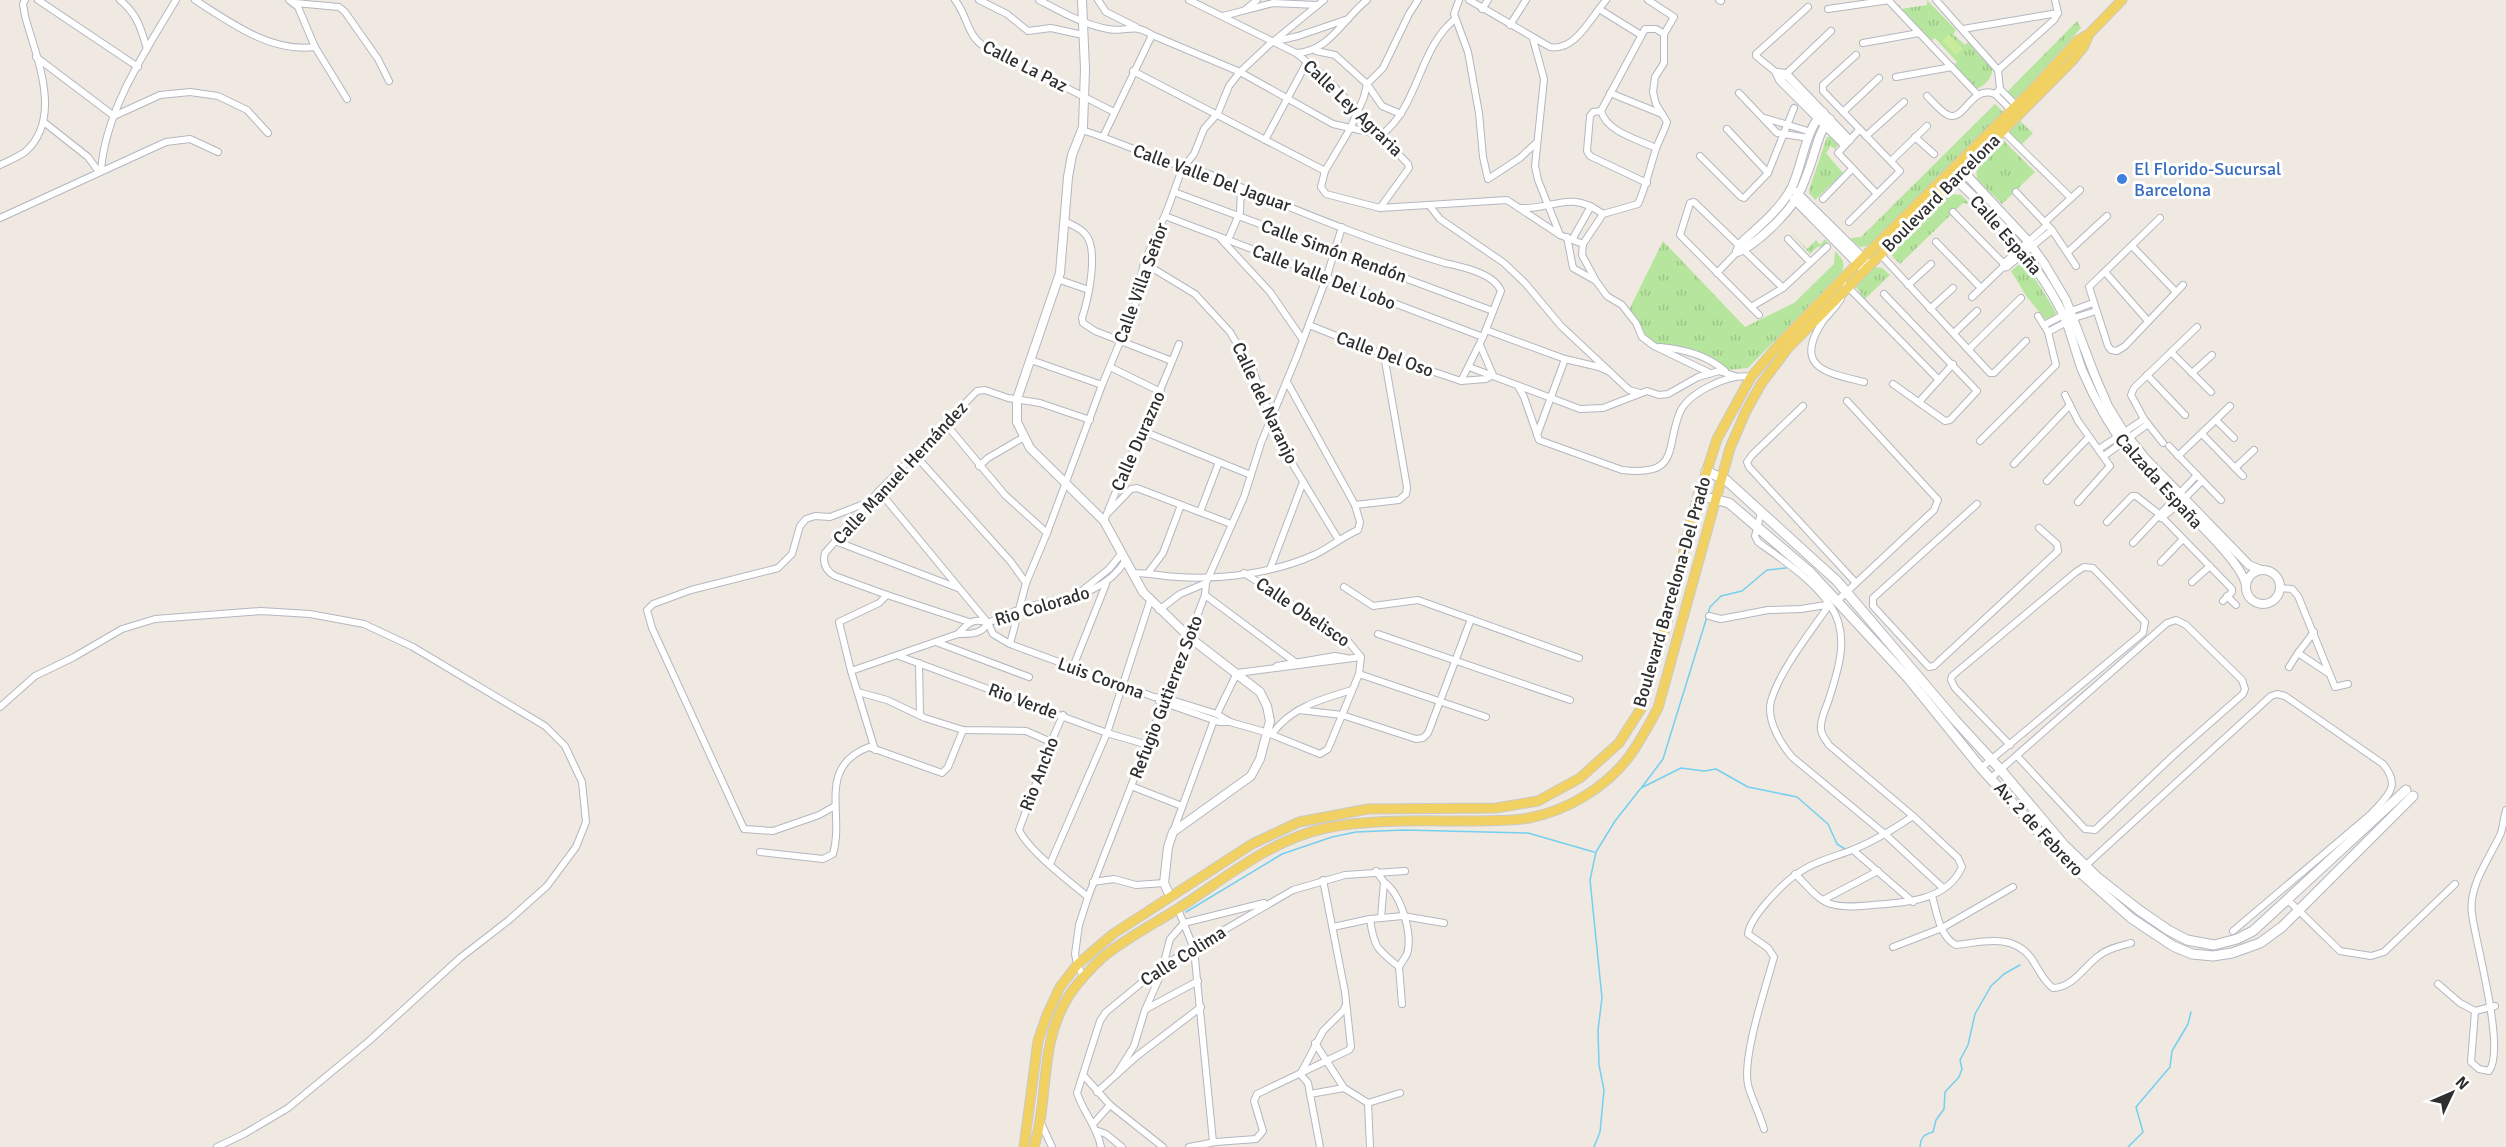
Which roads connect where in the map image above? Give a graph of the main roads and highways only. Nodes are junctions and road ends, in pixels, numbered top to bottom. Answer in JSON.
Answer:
{"nodes":[{"id":1,"x":2122,"y":0,"type":"edge"},
{"id":2,"x":2017,"y":111,"type":"junction"},
{"id":3,"x":1956,"y":172,"type":"junction"},
{"id":4,"x":1864,"y":264,"type":"junction"},
{"id":5,"x":1785,"y":344,"type":"junction"},
{"id":6,"x":1706,"y":471,"type":"junction"},
{"id":7,"x":1721,"y":477,"type":"junction"},
{"id":8,"x":1698,"y":495,"type":"junction"},
{"id":9,"x":1715,"y":499,"type":"junction"},
{"id":10,"x":1912,"y":675,"type":"junction"},
{"id":11,"x":1320,"y":817,"type":"junction"},
{"id":12,"x":1324,"y":828,"type":"junction"},
{"id":13,"x":2082,"y":868,"type":"junction"},
{"id":14,"x":1024,"y":1147,"type":"edge"},
{"id":15,"x":1034,"y":1147,"type":"edge"}],
"edges":[{"from":1,"to":2,"type":"main road","name":"Boulevard Barcelona"},
{"from":2,"to":3,"type":"main road","name":"Boulevard Barcelona"},
{"from":2,"to":3,"type":"main road","name":"Boulevard Barcelona"},
{"from":3,"to":4,"type":"main road","name":"Boulevard Barcelona"},
{"from":3,"to":4,"type":"main road","name":"Boulevard Barcelona"},
{"from":4,"to":5,"type":"main road","name":"Boulevard Barcelona"},
{"from":5,"to":6,"type":"main road","name":"Boulevard Barcelona-Del Prado"},
{"from":5,"to":7,"type":"main road","name":"Boulevard Barcelona-Del Prado"},
{"from":6,"to":7,"type":"main road","name":"Av. 2 de Febrero"},
{"from":6,"to":8,"type":"main road","name":"Boulevard Barcelona-Del Prado"},
{"from":7,"to":9,"type":"main road","name":"Boulevard Barcelona-Del Prado"},
{"from":7,"to":10,"type":"main road","name":"Av. 2 de Febrero"},
{"from":8,"to":9,"type":"main road","name":"Av. 2 de Febrero"},
{"from":8,"to":11,"type":"main road","name":"Boulevard Barcelona-Del Prado"},
{"from":9,"to":10,"type":"main road","name":"Av. 2 de Febrero"},
{"from":9,"to":12,"type":"main road","name":"Boulevard Barcelona-Del Prado"},
{"from":10,"to":13,"type":"main road","name":"Av. 2 de Febrero"},
{"from":10,"to":13,"type":"main road","name":"Av. 2 de Febrero"},
{"from":11,"to":12,"type":"main road"},
{"from":11,"to":14,"type":"main road","name":"Boulevard Barcelona-Del Prado"},
{"from":12,"to":15,"type":"main road","name":"Boulevard Barcelona-Del Prado"},
{"from":13,"to":13,"type":"main road","name":"Av. 2 de Febrero"}]}
